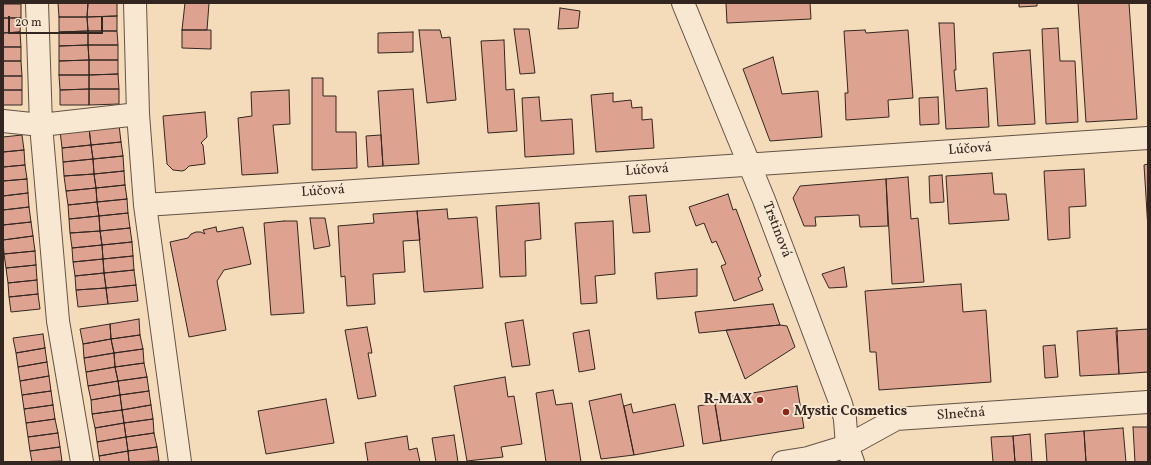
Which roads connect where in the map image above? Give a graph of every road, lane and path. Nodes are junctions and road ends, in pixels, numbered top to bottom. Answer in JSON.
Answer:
{"nodes":[{"id":1,"x":37,"y":3,"type":"edge"},
{"id":2,"x":135,"y":3,"type":"edge"},
{"id":3,"x":683,"y":3,"type":"edge"},
{"id":4,"x":138,"y":114,"type":"junction"},
{"id":5,"x":3,"y":121,"type":"edge"},
{"id":6,"x":41,"y":125,"type":"junction"},
{"id":7,"x":1148,"y":138,"type":"edge"},
{"id":8,"x":750,"y":164,"type":"junction"},
{"id":9,"x":145,"y":205,"type":"junction"},
{"id":10,"x":1148,"y":402,"type":"edge"},
{"id":11,"x":850,"y":454,"type":"edge"},
{"id":12,"x":82,"y":462,"type":"edge"},
{"id":13,"x":180,"y":462,"type":"edge"},
{"id":14,"x":783,"y":462,"type":"edge"}],
"edges":[{"from":1,"to":6,"type":"street"},
{"from":2,"to":4,"type":"street"},
{"from":3,"to":8,"type":"street","name":"Trstinová"},
{"from":4,"to":6,"type":"street"},
{"from":4,"to":9,"type":"street"},
{"from":5,"to":6,"type":"street"},
{"from":6,"to":12,"type":"street"},
{"from":7,"to":8,"type":"street","name":"Lúčová"},
{"from":8,"to":9,"type":"street","name":"Lúčová"},
{"from":8,"to":11,"type":"street","name":"Trstinová"},
{"from":9,"to":13,"type":"street"},
{"from":10,"to":11,"type":"street","name":"Slnečná"},
{"from":11,"to":14,"type":"street","name":"Slnečná"}]}
